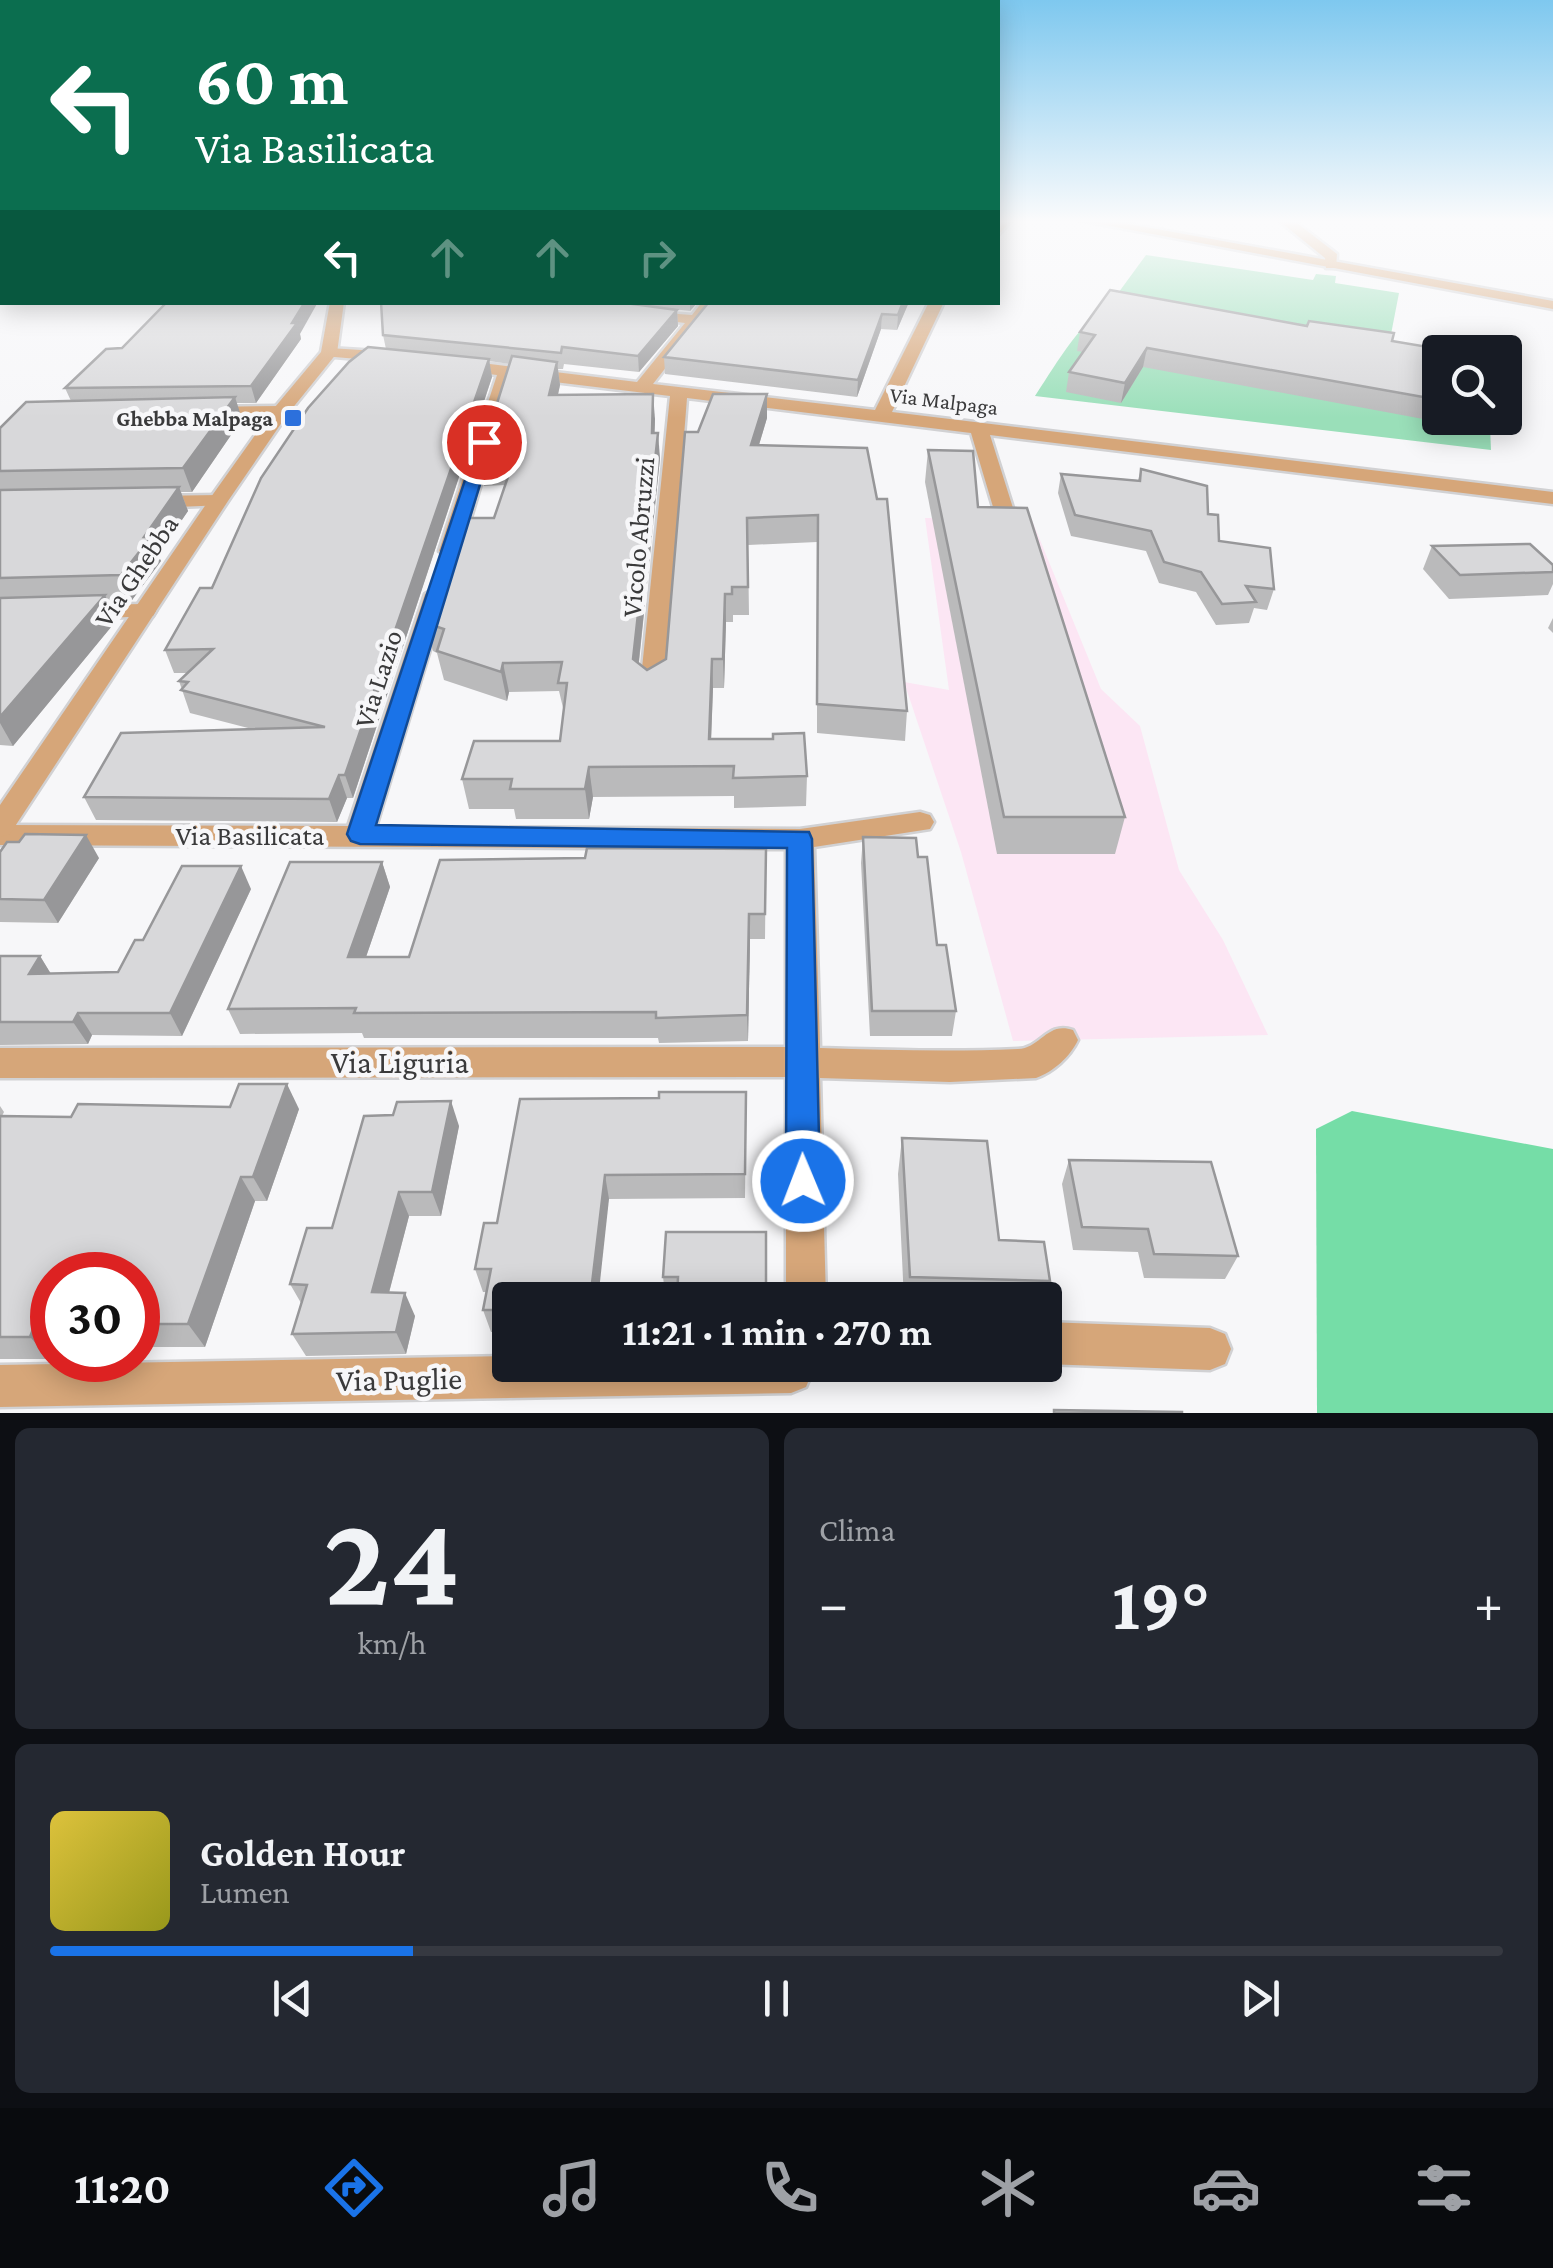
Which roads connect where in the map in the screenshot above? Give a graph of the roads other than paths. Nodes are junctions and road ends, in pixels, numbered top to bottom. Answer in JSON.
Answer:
{"nodes":[{"id":1,"x":1444,"y":286,"type":"edge"},
{"id":2,"x":336,"y":305,"type":"edge"},
{"id":3,"x":708,"y":305,"type":"edge"},
{"id":4,"x":936,"y":305,"type":"edge"},
{"id":5,"x":1553,"y":306,"type":"edge"},
{"id":6,"x":618,"y":311,"type":"edge"},
{"id":7,"x":696,"y":320,"type":"junction"},
{"id":8,"x":328,"y":353,"type":"junction"},
{"id":9,"x":507,"y":370,"type":"junction"},
{"id":10,"x":641,"y":387,"type":"junction"},
{"id":11,"x":680,"y":391,"type":"junction"},
{"id":12,"x":282,"y":411,"type":"junction"},
{"id":13,"x":184,"y":412,"type":"edge"},
{"id":14,"x":882,"y":416,"type":"junction"},
{"id":15,"x":979,"y":428,"type":"junction"},
{"id":16,"x":1553,"y":498,"type":"edge"},
{"id":17,"x":218,"y":501,"type":"junction"},
{"id":18,"x":139,"y":502,"type":"edge"},
{"id":19,"x":1009,"y":526,"type":"edge"},
{"id":20,"x":145,"y":610,"type":"junction"},
{"id":21,"x":54,"y":612,"type":"edge"},
{"id":22,"x":652,"y":688,"type":"edge"},
{"id":23,"x":920,"y":822,"type":"dead end"},
{"id":24,"x":0,"y":827,"type":"edge"},
{"id":25,"x":360,"y":834,"type":"junction"},
{"id":26,"x":0,"y":835,"type":"edge"},
{"id":27,"x":800,"y":839,"type":"junction"},
{"id":28,"x":1061,"y":1040,"type":"dead end"},
{"id":29,"x":800,"y":1062,"type":"junction"},
{"id":30,"x":0,"y":1063,"type":"edge"},
{"id":31,"x":806,"y":1282,"type":"edge"},
{"id":32,"x":1062,"y":1344,"type":"edge"},
{"id":33,"x":1210,"y":1349,"type":"dead end"},
{"id":34,"x":492,"y":1377,"type":"edge"},
{"id":35,"x":0,"y":1386,"type":"edge"}],
"edges":[{"from":1,"to":5,"type":"street"},
{"from":2,"to":8,"type":"street"},
{"from":3,"to":7,"type":"street"},
{"from":4,"to":14,"type":"street"},
{"from":6,"to":7,"type":"street"},
{"from":7,"to":10,"type":"street"},
{"from":8,"to":9,"type":"street","name":"Via Malpaga"},
{"from":8,"to":12,"type":"street","name":"Via Ghebba"},
{"from":9,"to":10,"type":"street","name":"Via Malpaga"},
{"from":9,"to":25,"type":"street","name":"Via Lazio"},
{"from":10,"to":11,"type":"street","name":"Via Malpaga"},
{"from":11,"to":14,"type":"street","name":"Via Malpaga"},
{"from":11,"to":22,"type":"street","name":"Vicolo Abruzzi"},
{"from":12,"to":13,"type":"street"},
{"from":12,"to":17,"type":"street","name":"Via Ghebba"},
{"from":14,"to":15,"type":"street","name":"Via Malpaga"},
{"from":15,"to":16,"type":"street","name":"Via Malpaga"},
{"from":15,"to":19,"type":"street"},
{"from":17,"to":18,"type":"street"},
{"from":17,"to":20,"type":"street","name":"Via Ghebba"},
{"from":20,"to":21,"type":"street"},
{"from":20,"to":24,"type":"street","name":"Via Ghebba"},
{"from":23,"to":27,"type":"street"},
{"from":25,"to":26,"type":"street","name":"Via Basilicata"},
{"from":25,"to":27,"type":"street","name":"Via Basilicata"},
{"from":27,"to":29,"type":"street"},
{"from":28,"to":29,"type":"street","name":"Via Liguria"},
{"from":29,"to":30,"type":"street","name":"Via Liguria"},
{"from":29,"to":31,"type":"street"},
{"from":32,"to":33,"type":"street"},
{"from":34,"to":35,"type":"street","name":"Via Puglie"}]}
